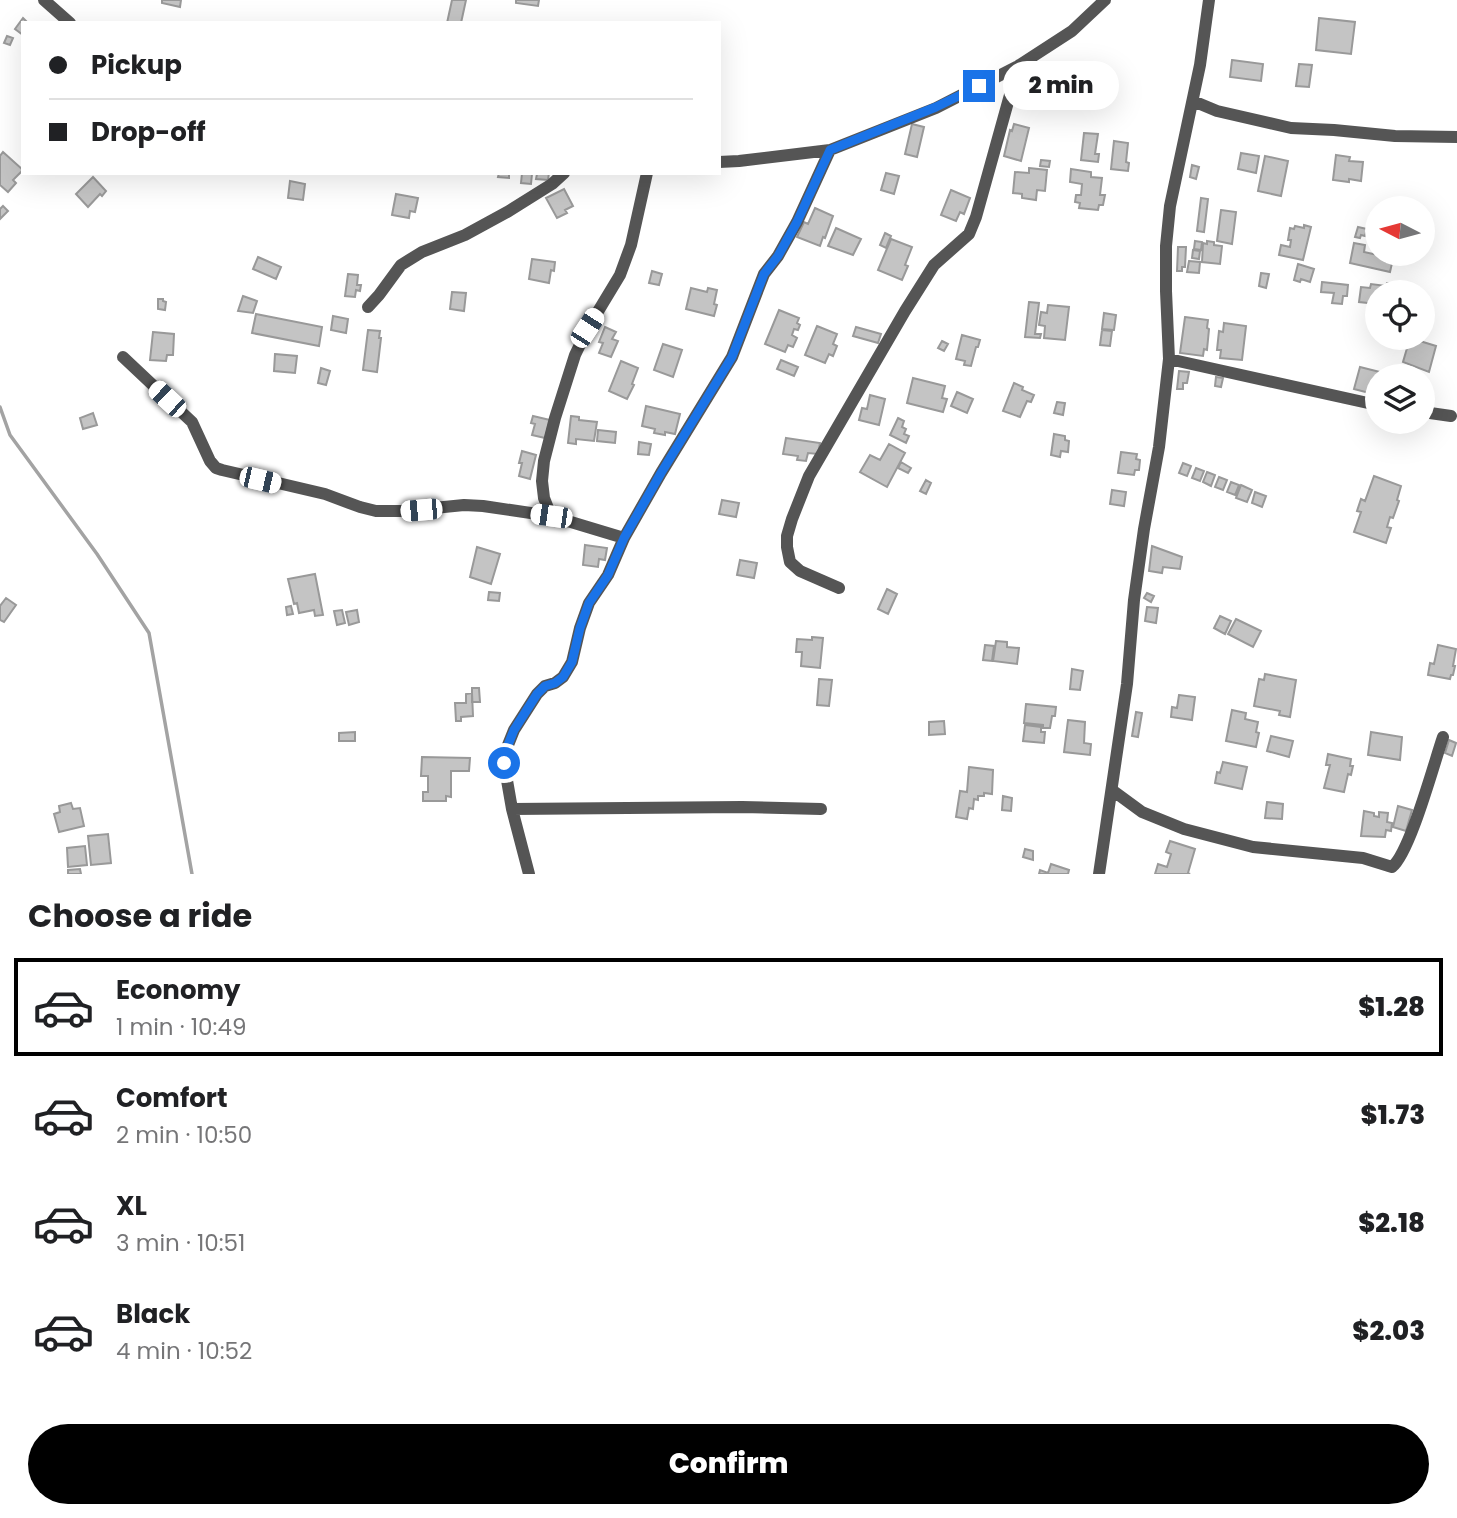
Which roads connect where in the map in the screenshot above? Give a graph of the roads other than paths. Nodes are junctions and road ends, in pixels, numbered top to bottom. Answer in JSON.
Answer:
{"nodes":[{"id":1,"x":44,"y":0,"type":"edge"},
{"id":2,"x":1105,"y":0,"type":"edge"},
{"id":3,"x":1209,"y":0,"type":"edge"},
{"id":4,"x":68,"y":21,"type":"edge"},
{"id":5,"x":1018,"y":66,"type":"junction"},
{"id":6,"x":1193,"y":102,"type":"junction"},
{"id":7,"x":1457,"y":137,"type":"edge"},
{"id":8,"x":830,"y":150,"type":"junction"},
{"id":9,"x":721,"y":162,"type":"edge"},
{"id":10,"x":562,"y":175,"type":"edge"},
{"id":11,"x":647,"y":175,"type":"edge"},
{"id":12,"x":368,"y":307,"type":"dead end"},
{"id":13,"x":123,"y":357,"type":"dead end"},
{"id":14,"x":1169,"y":359,"type":"junction"},
{"id":15,"x":1365,"y":402,"type":"edge"},
{"id":16,"x":1435,"y":414,"type":"edge"},
{"id":17,"x":1451,"y":416,"type":"dead end"},
{"id":18,"x":551,"y":516,"type":"junction"},
{"id":19,"x":624,"y":538,"type":"junction"},
{"id":20,"x":839,"y":588,"type":"dead end"},
{"id":21,"x":1443,"y":737,"type":"dead end"},
{"id":22,"x":1112,"y":790,"type":"junction"},
{"id":23,"x":512,"y":809,"type":"junction"},
{"id":24,"x":821,"y":809,"type":"dead end"},
{"id":25,"x":529,"y":874,"type":"edge"},
{"id":26,"x":1099,"y":874,"type":"edge"}],
"edges":[{"from":1,"to":4,"type":"street"},
{"from":2,"to":5,"type":"street"},
{"from":3,"to":6,"type":"street"},
{"from":5,"to":8,"type":"street"},
{"from":5,"to":20,"type":"street"},
{"from":6,"to":7,"type":"street"},
{"from":6,"to":14,"type":"street"},
{"from":8,"to":9,"type":"street"},
{"from":8,"to":19,"type":"street"},
{"from":10,"to":12,"type":"street"},
{"from":11,"to":18,"type":"street"},
{"from":13,"to":18,"type":"street"},
{"from":14,"to":15,"type":"street"},
{"from":14,"to":22,"type":"street"},
{"from":16,"to":17,"type":"street"},
{"from":18,"to":19,"type":"street"},
{"from":19,"to":23,"type":"street"},
{"from":21,"to":22,"type":"street"},
{"from":22,"to":26,"type":"street"},
{"from":23,"to":24,"type":"street"},
{"from":23,"to":25,"type":"street"}]}
